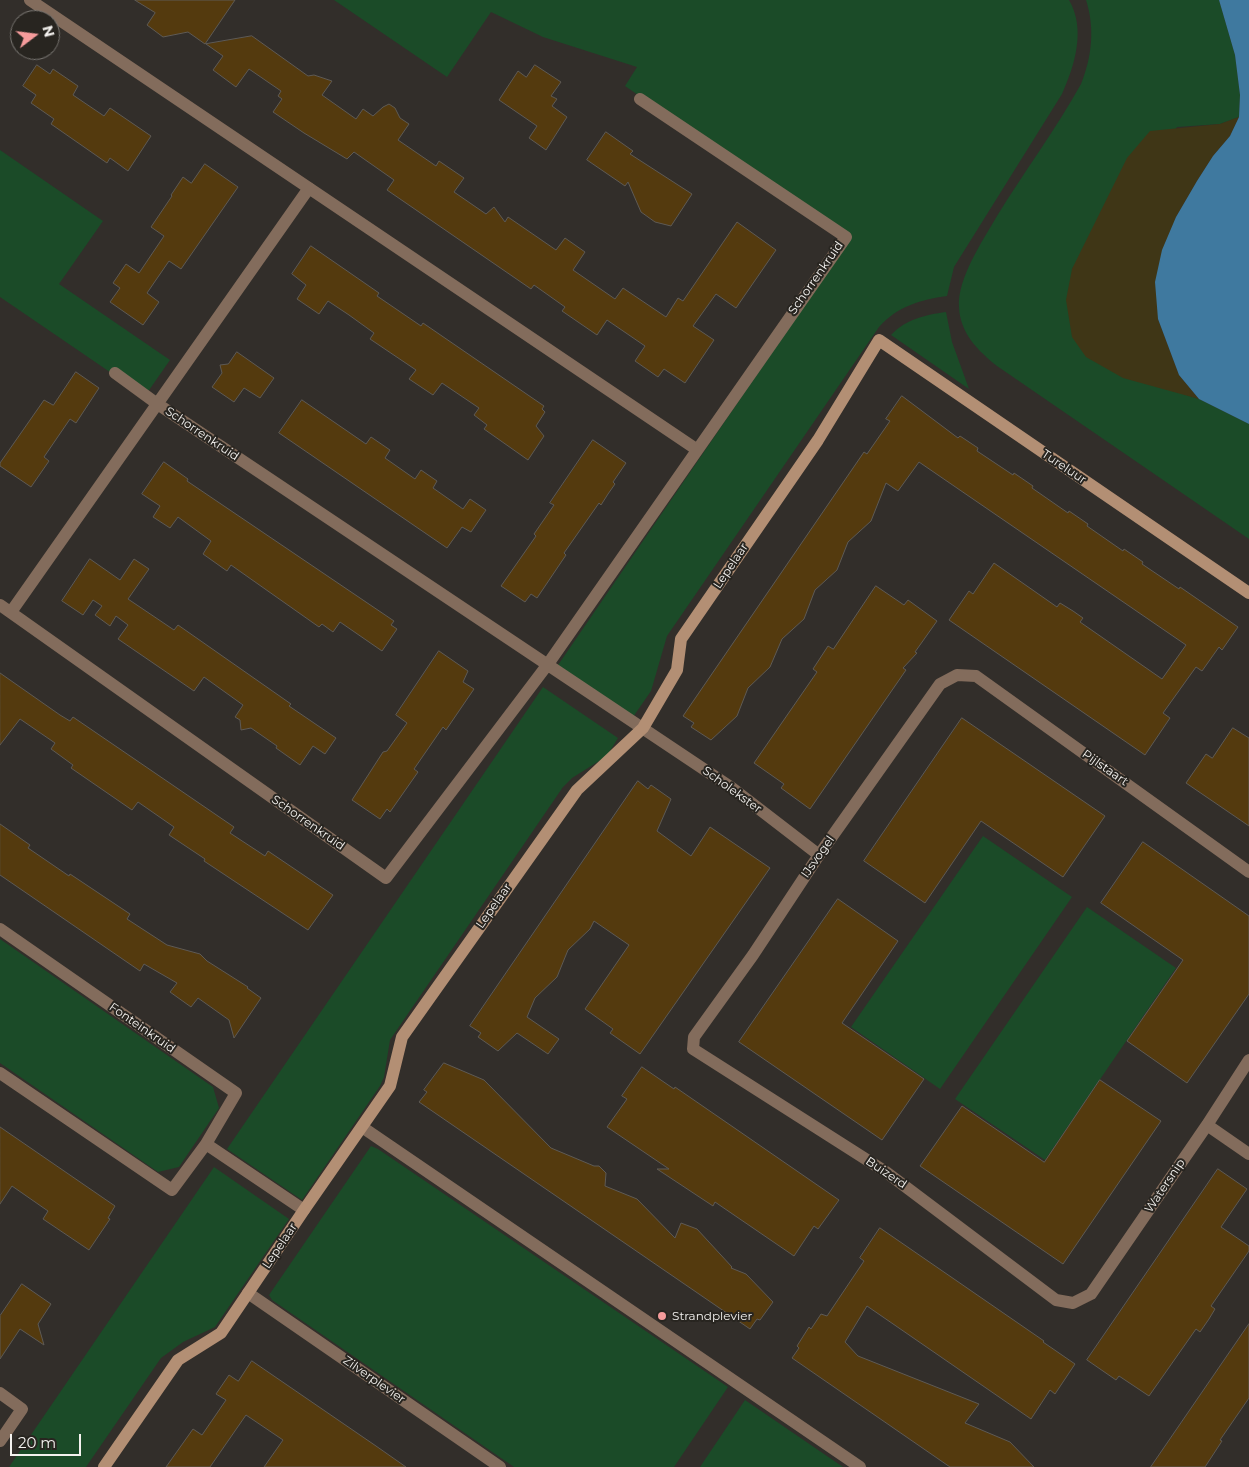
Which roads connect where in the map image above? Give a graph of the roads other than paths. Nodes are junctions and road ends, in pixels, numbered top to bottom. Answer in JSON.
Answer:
{"nodes":[{"id":1,"x":30,"y":0,"type":"edge"},
{"id":2,"x":640,"y":99,"type":"dead end"},
{"id":3,"x":309,"y":188,"type":"junction"},
{"id":4,"x":879,"y":340,"type":"joint"},
{"id":5,"x":115,"y":373,"type":"dead end"},
{"id":6,"x":156,"y":403,"type":"junction"},
{"id":7,"x":696,"y":449,"type":"junction"},
{"id":8,"x":1249,"y":593,"type":"edge"},
{"id":9,"x":5,"y":609,"type":"edge"},
{"id":10,"x":548,"y":664,"type":"junction"},
{"id":11,"x":957,"y":675,"type":"joint"},
{"id":12,"x":644,"y":728,"type":"junction"},
{"id":13,"x":819,"y":855,"type":"junction"},
{"id":14,"x":1249,"y":872,"type":"edge"},
{"id":15,"x":0,"y":929,"type":"edge"},
{"id":16,"x":693,"y":1049,"type":"joint"},
{"id":17,"x":1249,"y":1060,"type":"edge"},
{"id":18,"x":0,"y":1072,"type":"edge"},
{"id":19,"x":1207,"y":1125,"type":"junction"},
{"id":20,"x":362,"y":1127,"type":"junction"},
{"id":21,"x":206,"y":1144,"type":"junction"},
{"id":22,"x":1249,"y":1154,"type":"edge"},
{"id":23,"x":304,"y":1210,"type":"junction"},
{"id":24,"x":248,"y":1293,"type":"junction"},
{"id":25,"x":1073,"y":1304,"type":"joint"},
{"id":26,"x":0,"y":1393,"type":"edge"},
{"id":27,"x":0,"y":1441,"type":"edge"},
{"id":28,"x":104,"y":1467,"type":"edge"},
{"id":29,"x":500,"y":1467,"type":"edge"},
{"id":30,"x":860,"y":1467,"type":"edge"}],
"edges":[{"from":1,"to":3,"type":"street"},
{"from":2,"to":7,"type":"street","name":"Schorrenkruid"},
{"from":3,"to":6,"type":"street","name":"Schorrenkruid"},
{"from":3,"to":7,"type":"street"},
{"from":4,"to":8,"type":"street","name":"Tureluur"},
{"from":4,"to":12,"type":"street","name":"Lepelaar"},
{"from":5,"to":6,"type":"street","name":"Schorrenkruid"},
{"from":6,"to":9,"type":"street","name":"Schorrenkruid"},
{"from":6,"to":10,"type":"street","name":"Schorrenkruid"},
{"from":7,"to":10,"type":"street","name":"Schorrenkruid"},
{"from":9,"to":10,"type":"street","name":"Schorrenkruid"},
{"from":10,"to":12,"type":"street","name":"Schorrenkruid"},
{"from":11,"to":13,"type":"street","name":"IJsvogel"},
{"from":11,"to":14,"type":"street","name":"Pijlstaart"},
{"from":12,"to":13,"type":"street","name":"Scholekster"},
{"from":12,"to":20,"type":"street","name":"Lepelaar"},
{"from":13,"to":16,"type":"street","name":"IJsvogel"},
{"from":15,"to":21,"type":"street","name":"Fonteinkruid"},
{"from":16,"to":25,"type":"street","name":"Buizerd"},
{"from":17,"to":19,"type":"street","name":"Watersnip"},
{"from":18,"to":21,"type":"street","name":"Fonteinkruid"},
{"from":19,"to":22,"type":"street"},
{"from":19,"to":25,"type":"street","name":"Watersnip"},
{"from":20,"to":23,"type":"street","name":"Lepelaar"},
{"from":20,"to":30,"type":"street"},
{"from":21,"to":23,"type":"street"},
{"from":23,"to":24,"type":"street","name":"Lepelaar"},
{"from":24,"to":28,"type":"street","name":"Lepelaar"},
{"from":24,"to":29,"type":"street","name":"Zilverplevier"},
{"from":26,"to":27,"type":"street"}]}
